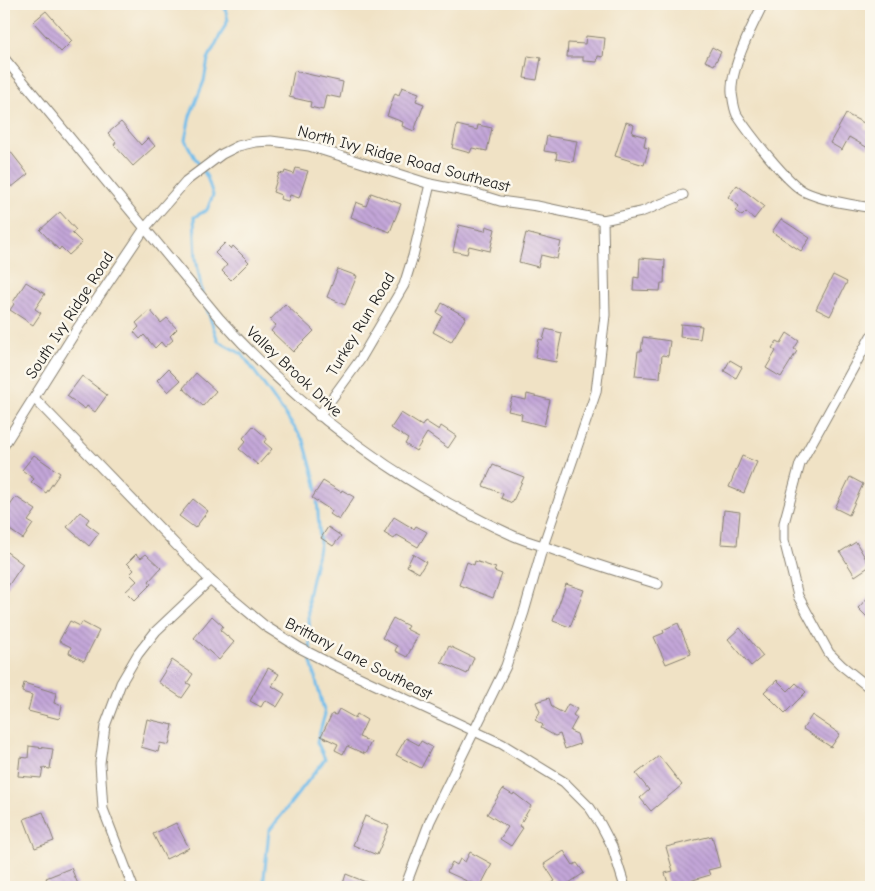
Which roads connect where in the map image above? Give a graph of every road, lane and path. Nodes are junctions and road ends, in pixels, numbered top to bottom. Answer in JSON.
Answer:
{"nodes":[{"id":1,"x":763,"y":4,"type":"edge"},
{"id":2,"x":4,"y":58,"type":"edge"},
{"id":3,"x":430,"y":184,"type":"junction"},
{"id":4,"x":683,"y":195,"type":"dead end"},
{"id":5,"x":871,"y":208,"type":"edge"},
{"id":6,"x":604,"y":220,"type":"junction"},
{"id":7,"x":145,"y":228,"type":"junction"},
{"id":8,"x":871,"y":336,"type":"edge"},
{"id":9,"x":34,"y":398,"type":"junction"},
{"id":10,"x":319,"y":416,"type":"junction"},
{"id":11,"x":4,"y":445,"type":"edge"},
{"id":12,"x":543,"y":546,"type":"junction"},
{"id":13,"x":210,"y":580,"type":"junction"},
{"id":14,"x":658,"y":584,"type":"dead end"},
{"id":15,"x":871,"y":689,"type":"edge"},
{"id":16,"x":474,"y":731,"type":"junction"},
{"id":17,"x":133,"y":887,"type":"edge"},
{"id":18,"x":404,"y":887,"type":"edge"},
{"id":19,"x":625,"y":887,"type":"edge"}],
"edges":[{"from":1,"to":5,"type":"street"},
{"from":2,"to":7,"type":"street","name":"Valley Brook Drive"},
{"from":3,"to":6,"type":"street","name":"North Ivy Ridge Road Southeast"},
{"from":3,"to":7,"type":"street","name":"North Ivy Ridge Road Southeast"},
{"from":3,"to":10,"type":"street","name":"Turkey Run Road"},
{"from":4,"to":6,"type":"street","name":"North Ivy Ridge Road Southeast"},
{"from":6,"to":12,"type":"street"},
{"from":7,"to":9,"type":"street","name":"South Ivy Ridge Road"},
{"from":7,"to":10,"type":"street","name":"Valley Brook Drive"},
{"from":8,"to":15,"type":"street"},
{"from":9,"to":11,"type":"street","name":"South Ivy Ridge Road"},
{"from":9,"to":13,"type":"street","name":"Brittany Lane Southeast"},
{"from":10,"to":12,"type":"street","name":"Valley Brook Drive"},
{"from":12,"to":14,"type":"street","name":"Valley Brook Drive"},
{"from":12,"to":16,"type":"street"},
{"from":13,"to":16,"type":"street","name":"Brittany Lane Southeast"},
{"from":13,"to":17,"type":"street"},
{"from":16,"to":18,"type":"street"},
{"from":16,"to":19,"type":"street","name":"Brittany Lane Southeast"}]}
